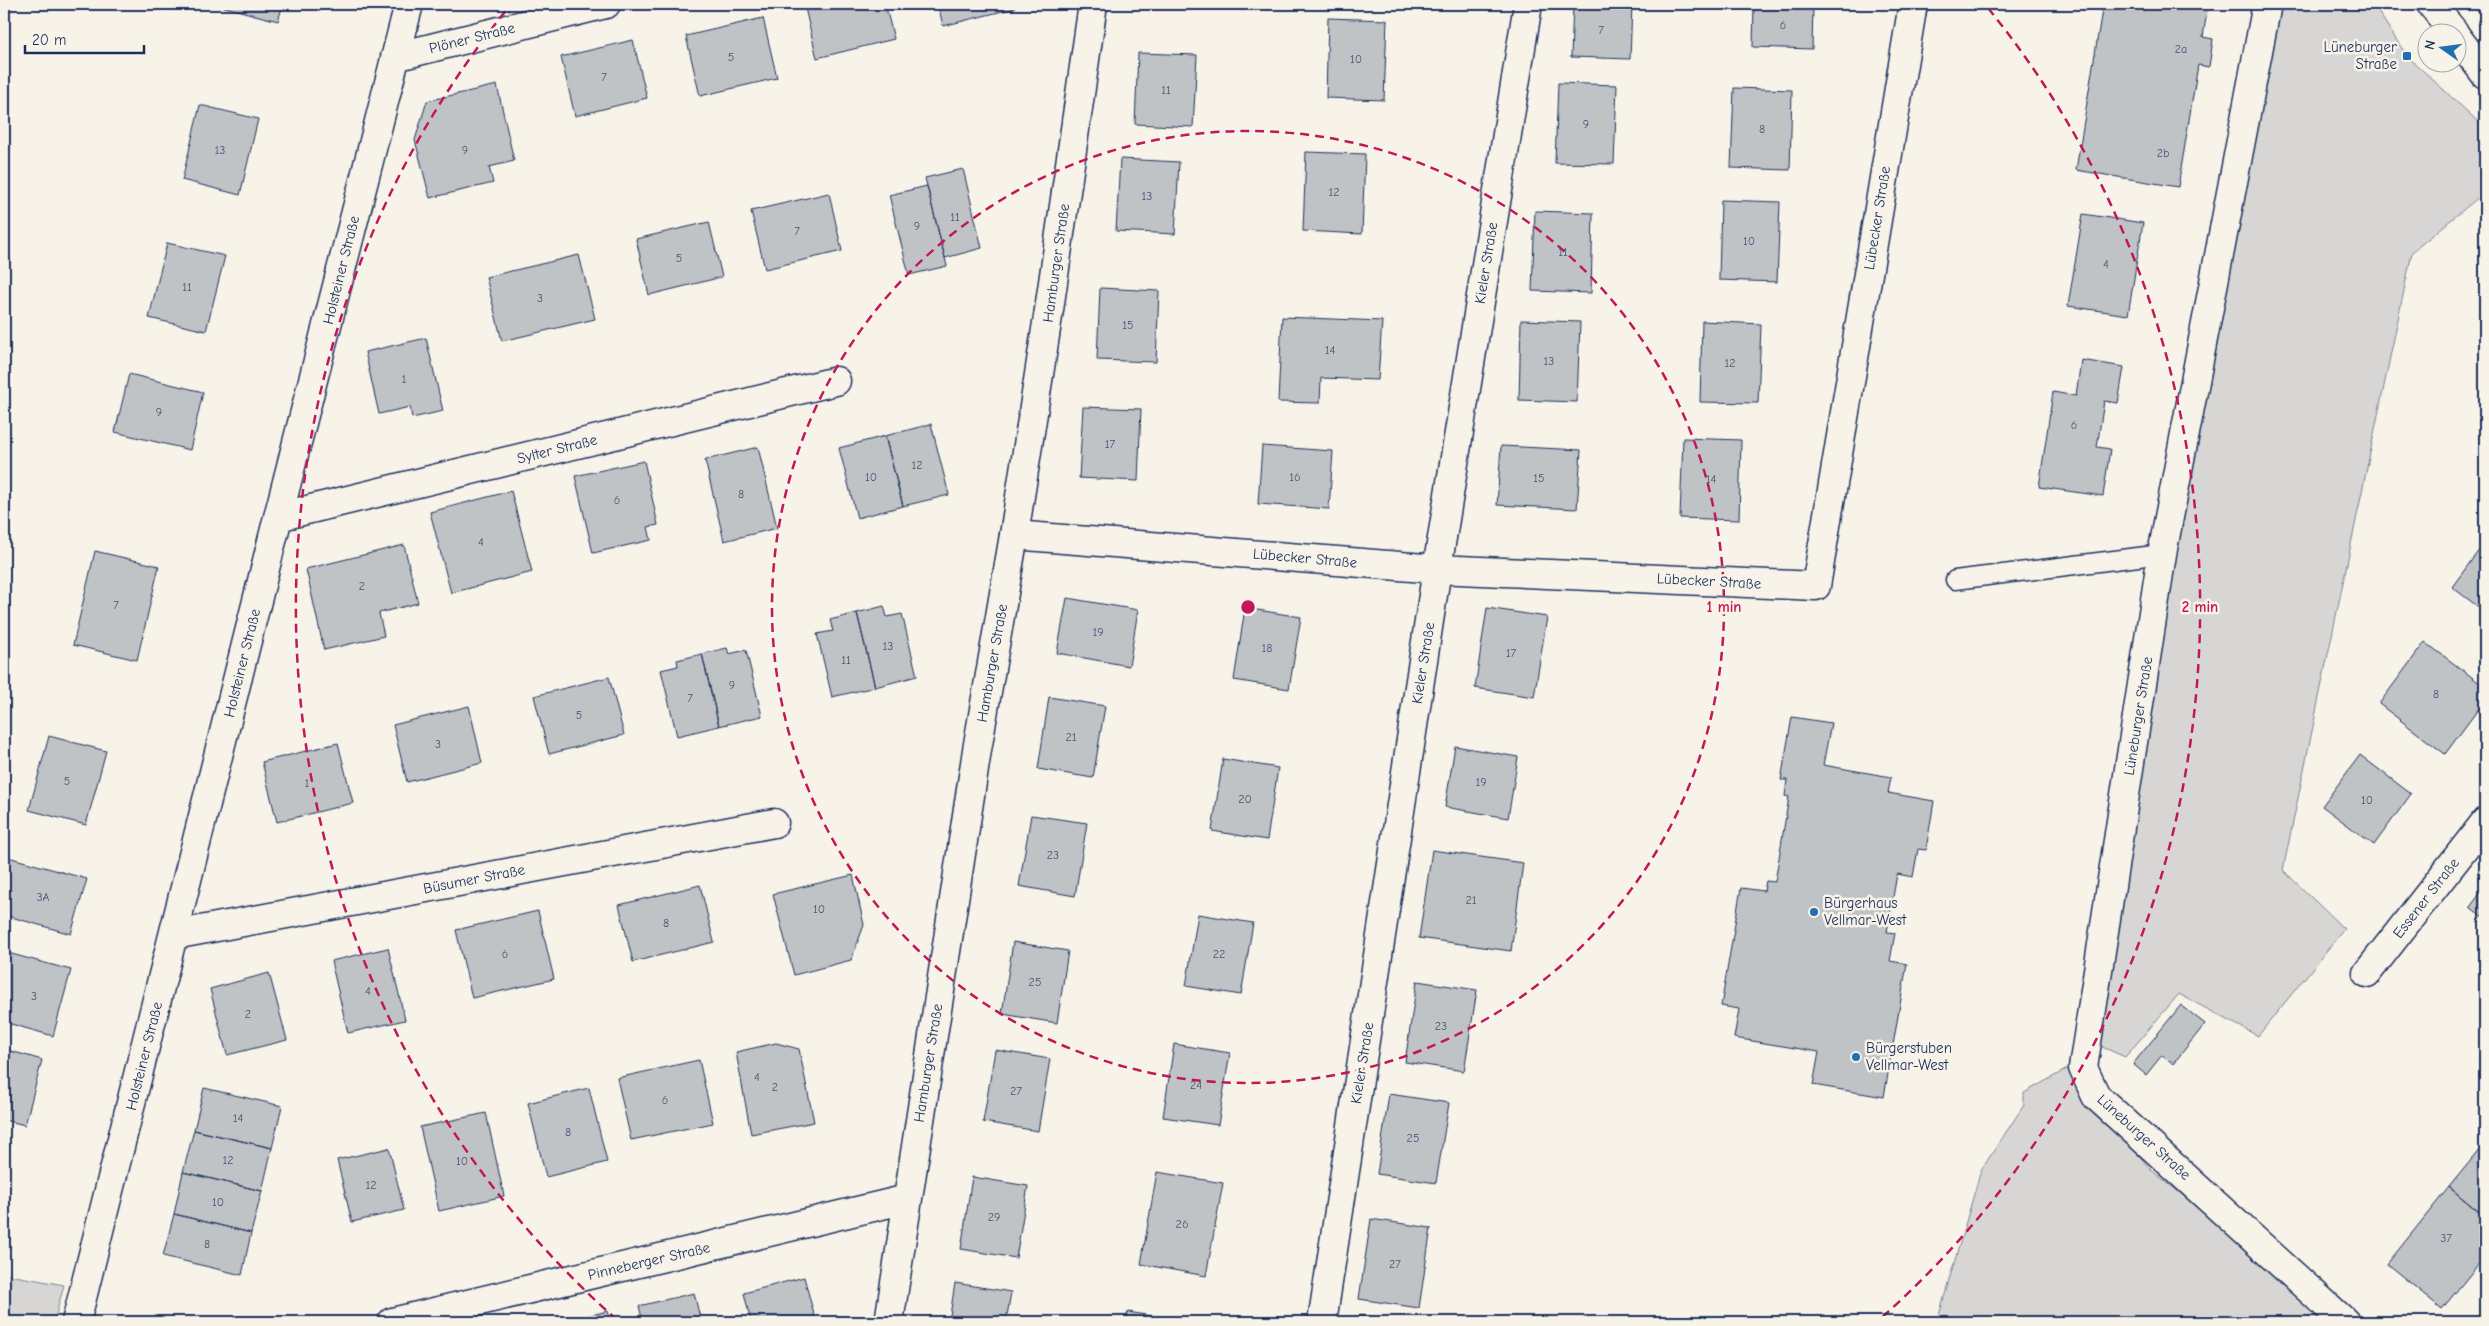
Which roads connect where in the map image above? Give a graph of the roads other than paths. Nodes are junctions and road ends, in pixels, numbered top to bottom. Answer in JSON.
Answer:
{"nodes":[{"id":1,"x":410,"y":4,"type":"edge"},
{"id":2,"x":606,"y":4,"type":"edge"},
{"id":3,"x":1094,"y":4,"type":"edge"},
{"id":4,"x":1528,"y":4,"type":"edge"},
{"id":5,"x":1913,"y":4,"type":"edge"},
{"id":6,"x":2267,"y":4,"type":"edge"},
{"id":7,"x":2431,"y":4,"type":"edge"},
{"id":8,"x":2445,"y":22,"type":"edge"},
{"id":9,"x":2466,"y":49,"type":"edge"},
{"id":10,"x":395,"y":57,"type":"junction"},
{"id":11,"x":2485,"y":74,"type":"edge"},
{"id":12,"x":836,"y":380,"type":"dead end"},
{"id":13,"x":278,"y":517,"type":"junction"},
{"id":14,"x":1014,"y":535,"type":"junction"},
{"id":15,"x":2162,"y":554,"type":"junction"},
{"id":16,"x":1437,"y":569,"type":"junction"},
{"id":17,"x":1955,"y":580,"type":"dead end"},
{"id":18,"x":2485,"y":822,"type":"edge"},
{"id":19,"x":774,"y":823,"type":"dead end"},
{"id":20,"x":174,"y":935,"type":"junction"},
{"id":21,"x":2367,"y":973,"type":"dead end"},
{"id":22,"x":907,"y":1198,"type":"junction"},
{"id":23,"x":76,"y":1322,"type":"edge"},
{"id":24,"x":392,"y":1322,"type":"edge"},
{"id":25,"x":889,"y":1322,"type":"edge"},
{"id":26,"x":1322,"y":1322,"type":"edge"},
{"id":27,"x":2345,"y":1322,"type":"edge"}],
"edges":[{"from":1,"to":10,"type":"street","name":"Holsteiner Straße"},
{"from":2,"to":10,"type":"street","name":"Plöner Straße"},
{"from":3,"to":14,"type":"street","name":"Hamburger Straße"},
{"from":4,"to":16,"type":"street","name":"Kieler Straße"},
{"from":5,"to":16,"type":"street","name":"Lübecker Straße"},
{"from":6,"to":15,"type":"street","name":"Lüneburger Straße"},
{"from":7,"to":8,"type":"street"},
{"from":9,"to":11,"type":"street"},
{"from":10,"to":13,"type":"street","name":"Holsteiner Straße"},
{"from":12,"to":13,"type":"street","name":"Sylter Straße"},
{"from":13,"to":20,"type":"street","name":"Holsteiner Straße"},
{"from":14,"to":16,"type":"street","name":"Lübecker Straße"},
{"from":14,"to":22,"type":"street","name":"Hamburger Straße"},
{"from":15,"to":17,"type":"lane"},
{"from":15,"to":27,"type":"street","name":"Lüneburger Straße"},
{"from":16,"to":26,"type":"street","name":"Kieler Straße"},
{"from":18,"to":21,"type":"street","name":"Essener Straße"},
{"from":19,"to":20,"type":"street","name":"Büsumer Straße"},
{"from":20,"to":23,"type":"street","name":"Holsteiner Straße"},
{"from":22,"to":24,"type":"street","name":"Pinneberger Straße"},
{"from":22,"to":25,"type":"street","name":"Hamburger Straße"}]}
